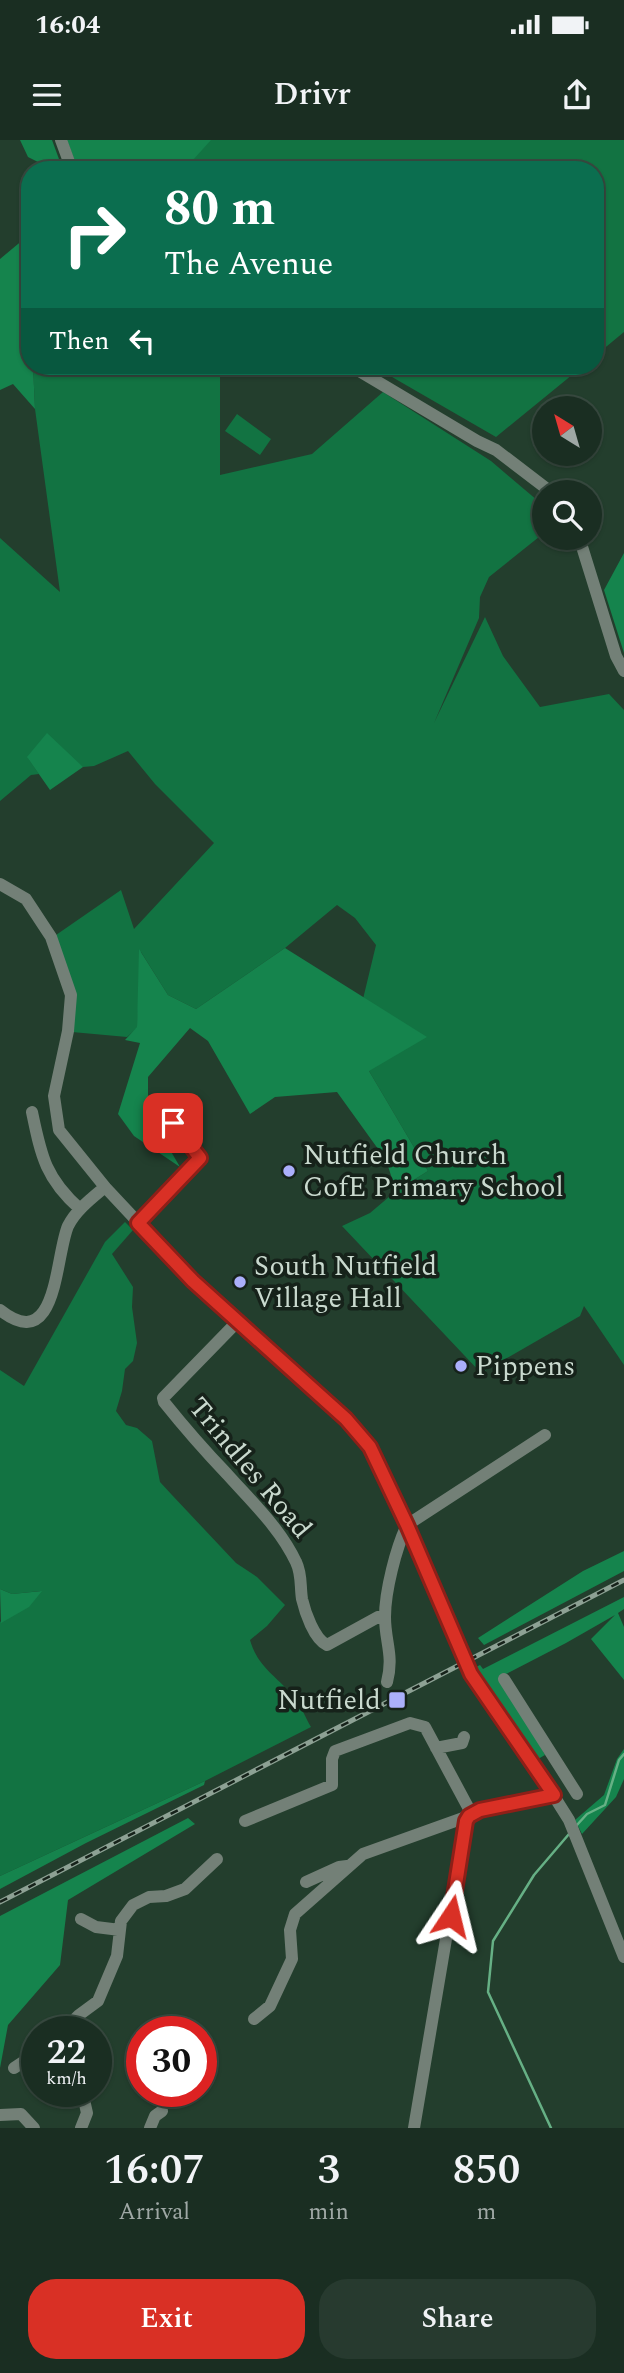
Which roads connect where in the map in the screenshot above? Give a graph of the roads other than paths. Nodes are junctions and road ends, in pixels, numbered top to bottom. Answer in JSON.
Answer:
{"nodes":[{"id":1,"x":61,"y":140,"type":"edge"},
{"id":2,"x":69,"y":161,"type":"edge"},
{"id":3,"x":366,"y":375,"type":"edge"},
{"id":4,"x":535,"y":480,"type":"edge"},
{"id":5,"x":583,"y":550,"type":"edge"},
{"id":6,"x":624,"y":671,"type":"edge"},
{"id":7,"x":0,"y":884,"type":"edge"},
{"id":8,"x":32,"y":1112,"type":"dead end"},
{"id":9,"x":166,"y":1115,"type":"dead end"},
{"id":10,"x":105,"y":1187,"type":"junction"},
{"id":11,"x":80,"y":1209,"type":"junction"},
{"id":12,"x":138,"y":1223,"type":"junction"},
{"id":13,"x":0,"y":1310,"type":"edge"},
{"id":14,"x":238,"y":1321,"type":"junction"},
{"id":15,"x":545,"y":1436,"type":"dead end"},
{"id":16,"x":407,"y":1525,"type":"junction"},
{"id":17,"x":385,"y":1616,"type":"junction"},
{"id":18,"x":504,"y":1679,"type":"dead end"},
{"id":19,"x":387,"y":1682,"type":"dead end"},
{"id":20,"x":464,"y":1737,"type":"dead end"},
{"id":21,"x":436,"y":1748,"type":"junction"},
{"id":22,"x":555,"y":1759,"type":"junction"},
{"id":23,"x":535,"y":1766,"type":"junction"},
{"id":24,"x":577,"y":1794,"type":"dead end"},
{"id":25,"x":554,"y":1795,"type":"junction"},
{"id":26,"x":469,"y":1816,"type":"junction"},
{"id":27,"x":245,"y":1821,"type":"dead end"},
{"id":28,"x":217,"y":1860,"type":"dead end"},
{"id":29,"x":351,"y":1866,"type":"junction"},
{"id":30,"x":306,"y":1882,"type":"dead end"},
{"id":31,"x":80,"y":1919,"type":"dead end"},
{"id":32,"x":120,"y":1930,"type":"junction"},
{"id":33,"x":624,"y":1957,"type":"edge"},
{"id":34,"x":78,"y":2016,"type":"edge"},
{"id":35,"x":254,"y":2019,"type":"dead end"},
{"id":36,"x":18,"y":2065,"type":"dead end"},
{"id":37,"x":21,"y":2065,"type":"edge"},
{"id":38,"x":86,"y":2107,"type":"edge"},
{"id":39,"x":162,"y":2111,"type":"dead end"},
{"id":40,"x":0,"y":2115,"type":"edge"},
{"id":41,"x":34,"y":2128,"type":"edge"},
{"id":42,"x":81,"y":2128,"type":"edge"},
{"id":43,"x":150,"y":2128,"type":"edge"},
{"id":44,"x":414,"y":2128,"type":"edge"}],
"edges":[{"from":1,"to":2,"type":"street"},
{"from":3,"to":4,"type":"street"},
{"from":5,"to":6,"type":"street"},
{"from":7,"to":10,"type":"street"},
{"from":8,"to":11,"type":"street"},
{"from":9,"to":12,"type":"street"},
{"from":10,"to":11,"type":"street"},
{"from":10,"to":12,"type":"street"},
{"from":11,"to":13,"type":"street"},
{"from":12,"to":14,"type":"street"},
{"from":14,"to":16,"type":"street"},
{"from":14,"to":17,"type":"street","name":"Trindles Road"},
{"from":15,"to":16,"type":"street"},
{"from":16,"to":17,"type":"street"},
{"from":16,"to":23,"type":"street"},
{"from":17,"to":19,"type":"street"},
{"from":18,"to":22,"type":"street"},
{"from":20,"to":21,"type":"street"},
{"from":21,"to":26,"type":"street"},
{"from":21,"to":27,"type":"street"},
{"from":22,"to":23,"type":"street"},
{"from":22,"to":24,"type":"street"},
{"from":23,"to":25,"type":"street"},
{"from":25,"to":26,"type":"street"},
{"from":25,"to":33,"type":"street"},
{"from":26,"to":29,"type":"street"},
{"from":26,"to":44,"type":"street"},
{"from":28,"to":32,"type":"street"},
{"from":29,"to":30,"type":"street"},
{"from":29,"to":35,"type":"street"},
{"from":31,"to":32,"type":"street"},
{"from":32,"to":34,"type":"street"},
{"from":36,"to":37,"type":"street"},
{"from":38,"to":42,"type":"street"},
{"from":39,"to":43,"type":"street"},
{"from":40,"to":41,"type":"street"}]}
